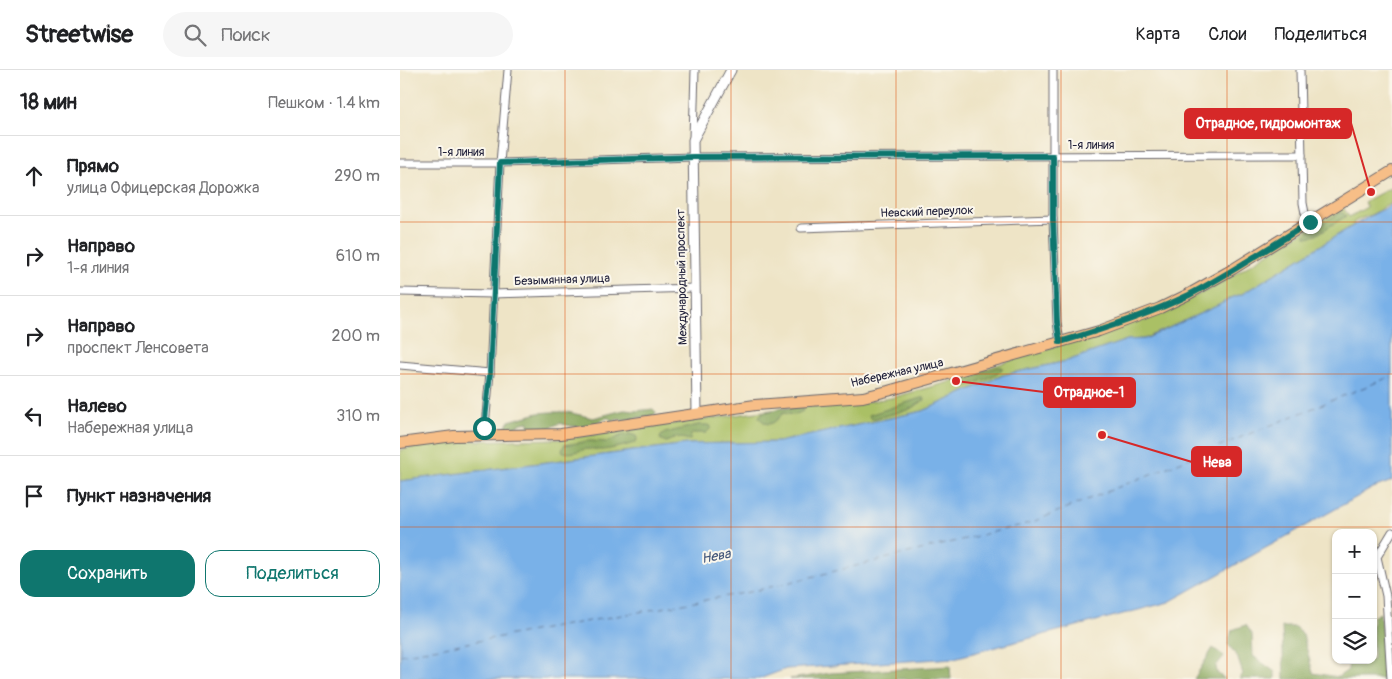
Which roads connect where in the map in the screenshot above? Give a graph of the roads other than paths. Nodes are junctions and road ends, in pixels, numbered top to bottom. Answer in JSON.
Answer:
{"nodes":[{"id":1,"x":508,"y":70,"type":"edge"},
{"id":2,"x":695,"y":70,"type":"edge"},
{"id":3,"x":732,"y":70,"type":"edge"},
{"id":4,"x":1053,"y":70,"type":"edge"},
{"id":5,"x":1300,"y":70,"type":"edge"},
{"id":6,"x":693,"y":140,"type":"junction"},
{"id":7,"x":1302,"y":155,"type":"junction"},
{"id":8,"x":1053,"y":156,"type":"junction"},
{"id":9,"x":693,"y":157,"type":"junction"},
{"id":10,"x":400,"y":163,"type":"edge"},
{"id":11,"x":500,"y":163,"type":"junction"},
{"id":12,"x":1392,"y":170,"type":"edge"},
{"id":13,"x":1053,"y":219,"type":"junction"},
{"id":14,"x":1310,"y":222,"type":"junction"},
{"id":15,"x":801,"y":228,"type":"dead end"},
{"id":16,"x":695,"y":288,"type":"junction"},
{"id":17,"x":400,"y":292,"type":"edge"},
{"id":18,"x":493,"y":294,"type":"junction"},
{"id":19,"x":1060,"y":342,"type":"junction"},
{"id":20,"x":400,"y":365,"type":"edge"},
{"id":21,"x":490,"y":373,"type":"junction"},
{"id":22,"x":697,"y":413,"type":"junction"},
{"id":23,"x":484,"y":436,"type":"junction"},
{"id":24,"x":400,"y":443,"type":"edge"},
{"id":25,"x":1392,"y":532,"type":"edge"},
{"id":26,"x":1389,"y":596,"type":"edge"},
{"id":27,"x":1391,"y":679,"type":"edge"}],
"edges":[{"from":1,"to":11,"type":"street"},
{"from":2,"to":6,"type":"street","name":"Международный проспект"},
{"from":3,"to":6,"type":"street","name":"Международный проспект"},
{"from":4,"to":8,"type":"street"},
{"from":5,"to":7,"type":"street"},
{"from":6,"to":9,"type":"street","name":"Международный проспект"},
{"from":7,"to":8,"type":"street","name":"1-я линия"},
{"from":7,"to":14,"type":"street"},
{"from":8,"to":9,"type":"street","name":"1-я линия"},
{"from":8,"to":13,"type":"street"},
{"from":9,"to":11,"type":"street","name":"1-я линия"},
{"from":9,"to":16,"type":"street","name":"Международный проспект"},
{"from":10,"to":11,"type":"street","name":"1-я линия"},
{"from":11,"to":18,"type":"street"},
{"from":12,"to":14,"type":"main road","name":"Набережная улица"},
{"from":13,"to":15,"type":"street","name":"Невский переулок"},
{"from":13,"to":19,"type":"street"},
{"from":14,"to":19,"type":"main road","name":"Набережная улица"},
{"from":16,"to":18,"type":"street","name":"Безымянная улица"},
{"from":16,"to":22,"type":"street","name":"Международный проспект"},
{"from":17,"to":18,"type":"street","name":"Безымянная улица"},
{"from":18,"to":21,"type":"street"},
{"from":19,"to":22,"type":"main road","name":"Набережная улица"},
{"from":20,"to":21,"type":"street"},
{"from":21,"to":23,"type":"street"},
{"from":22,"to":23,"type":"main road","name":"Набережная улица"},
{"from":23,"to":24,"type":"main road","name":"Набережная улица"},
{"from":25,"to":26,"type":"street"},
{"from":26,"to":27,"type":"street"}]}
